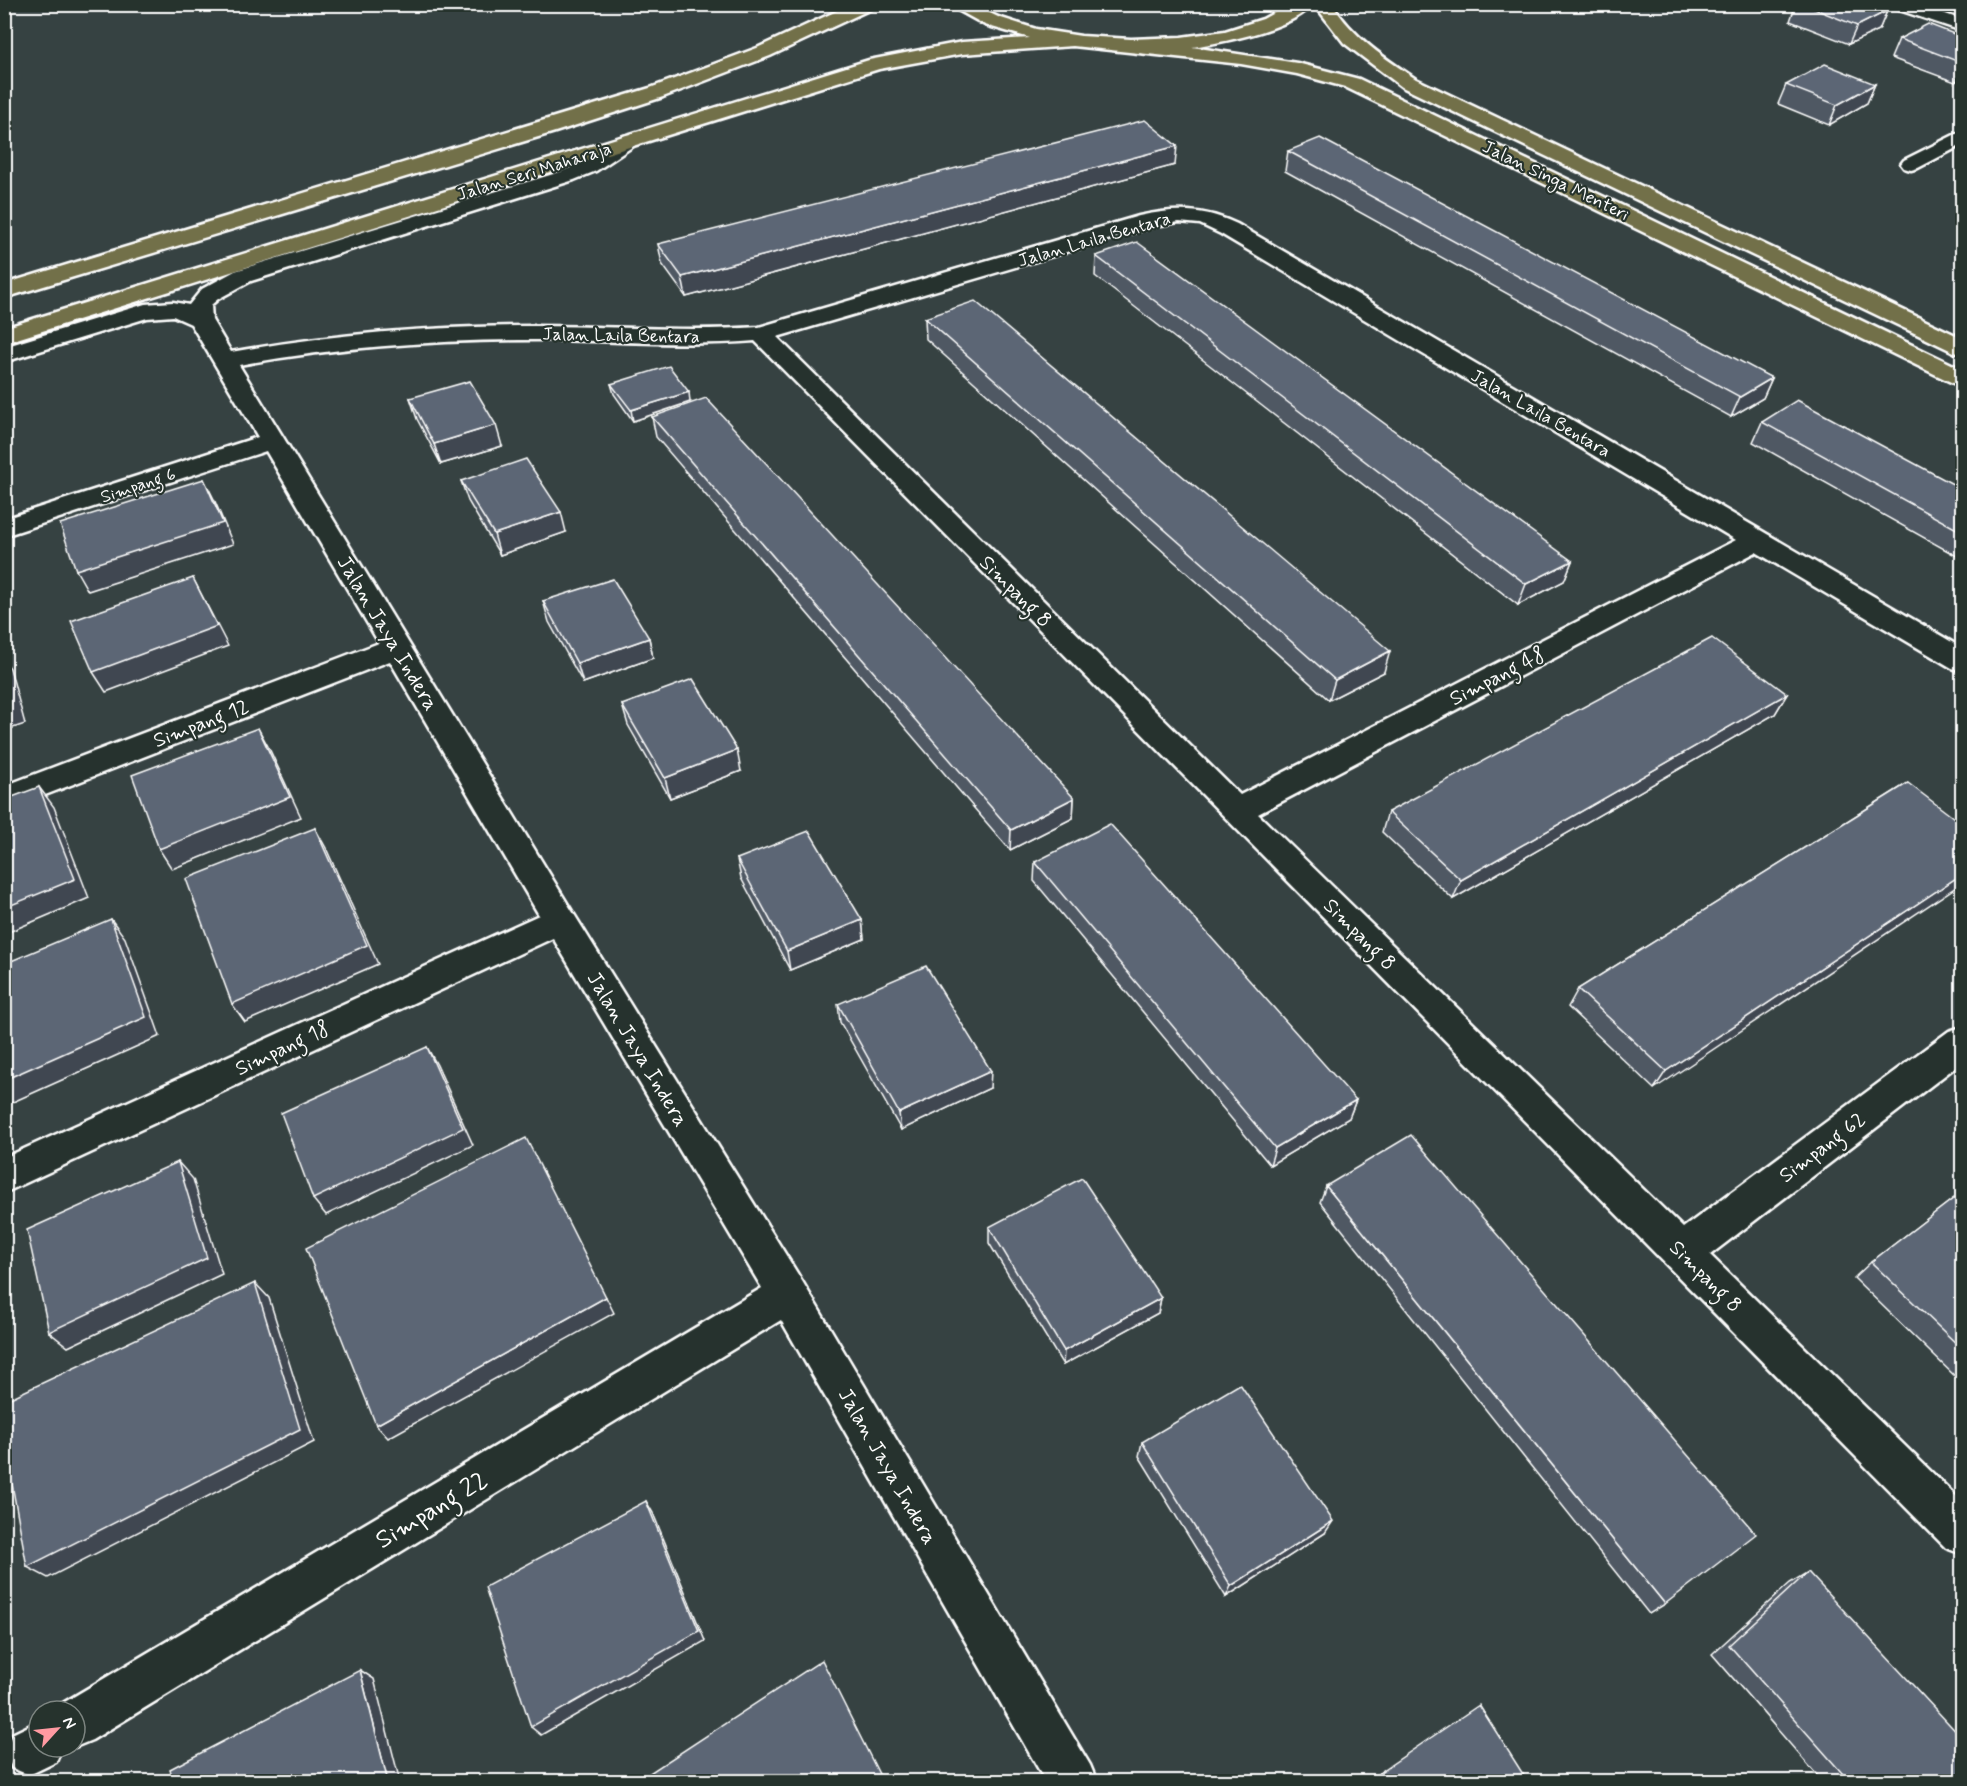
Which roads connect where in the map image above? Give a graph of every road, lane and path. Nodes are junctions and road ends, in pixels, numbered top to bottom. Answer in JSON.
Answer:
{"nodes":[{"id":1,"x":867,"y":4,"type":"edge"},
{"id":2,"x":956,"y":4,"type":"edge"},
{"id":3,"x":1304,"y":4,"type":"edge"},
{"id":4,"x":1323,"y":4,"type":"edge"},
{"id":5,"x":1899,"y":4,"type":"edge"},
{"id":6,"x":1962,"y":26,"type":"edge"},
{"id":7,"x":1070,"y":40,"type":"junction"},
{"id":8,"x":1129,"y":45,"type":"junction"},
{"id":9,"x":1962,"y":138,"type":"edge"},
{"id":10,"x":628,"y":141,"type":"junction"},
{"id":11,"x":1911,"y":164,"type":"dead end"},
{"id":12,"x":4,"y":291,"type":"edge"},
{"id":13,"x":200,"y":320,"type":"junction"},
{"id":14,"x":761,"y":334,"type":"junction"},
{"id":15,"x":4,"y":336,"type":"edge"},
{"id":16,"x":1962,"y":347,"type":"edge"},
{"id":17,"x":4,"y":355,"type":"edge"},
{"id":18,"x":224,"y":361,"type":"junction"},
{"id":19,"x":1962,"y":378,"type":"edge"},
{"id":20,"x":272,"y":441,"type":"junction"},
{"id":21,"x":4,"y":528,"type":"edge"},
{"id":22,"x":1758,"y":540,"type":"junction"},
{"id":23,"x":398,"y":647,"type":"junction"},
{"id":24,"x":1962,"y":661,"type":"edge"},
{"id":25,"x":4,"y":799,"type":"edge"},
{"id":26,"x":1236,"y":811,"type":"junction"},
{"id":27,"x":560,"y":920,"type":"junction"},
{"id":28,"x":1962,"y":1042,"type":"edge"},
{"id":29,"x":4,"y":1176,"type":"edge"},
{"id":30,"x":1682,"y":1252,"type":"junction"},
{"id":31,"x":788,"y":1294,"type":"junction"},
{"id":32,"x":1962,"y":1532,"type":"edge"},
{"id":33,"x":87,"y":1716,"type":"edge"},
{"id":34,"x":1073,"y":1782,"type":"edge"}],
"edges":[{"from":1,"to":12,"type":"main road","name":"Jalan Seri Maharaja"},
{"from":2,"to":7,"type":"main road"},
{"from":3,"to":8,"type":"main road"},
{"from":4,"to":16,"type":"main road","name":"Jalan Singa Menteri"},
{"from":5,"to":6,"type":"street"},
{"from":7,"to":8,"type":"main road"},
{"from":7,"to":10,"type":"main road","name":"Jalan Seri Maharaja"},
{"from":8,"to":19,"type":"main road","name":"Jalan Singa Menteri"},
{"from":9,"to":11,"type":"street"},
{"from":10,"to":13,"type":"street"},
{"from":10,"to":15,"type":"main road","name":"Jalan Seri Maharaja"},
{"from":13,"to":17,"type":"street"},
{"from":13,"to":18,"type":"street","name":"Jalan Jaya Indera"},
{"from":14,"to":18,"type":"street","name":"Jalan Laila Bentara"},
{"from":14,"to":22,"type":"street","name":"Jalan Laila Bentara"},
{"from":14,"to":26,"type":"street","name":"Simpang 8"},
{"from":18,"to":20,"type":"street","name":"Jalan Jaya Indera"},
{"from":20,"to":21,"type":"street","name":"Simpang 6"},
{"from":20,"to":23,"type":"street","name":"Jalan Jaya Indera"},
{"from":22,"to":24,"type":"street","name":"Jalan Laila Bentara"},
{"from":22,"to":26,"type":"street","name":"Simpang 48"},
{"from":23,"to":25,"type":"street","name":"Simpang 12"},
{"from":23,"to":27,"type":"street","name":"Jalan Jaya Indera"},
{"from":26,"to":30,"type":"street","name":"Simpang 8"},
{"from":27,"to":29,"type":"street","name":"Simpang 18"},
{"from":27,"to":31,"type":"street","name":"Jalan Jaya Indera"},
{"from":28,"to":30,"type":"street","name":"Simpang 62"},
{"from":30,"to":32,"type":"street","name":"Simpang 8"},
{"from":31,"to":33,"type":"street","name":"Simpang 22"},
{"from":31,"to":34,"type":"street","name":"Jalan Jaya Indera"}]}
